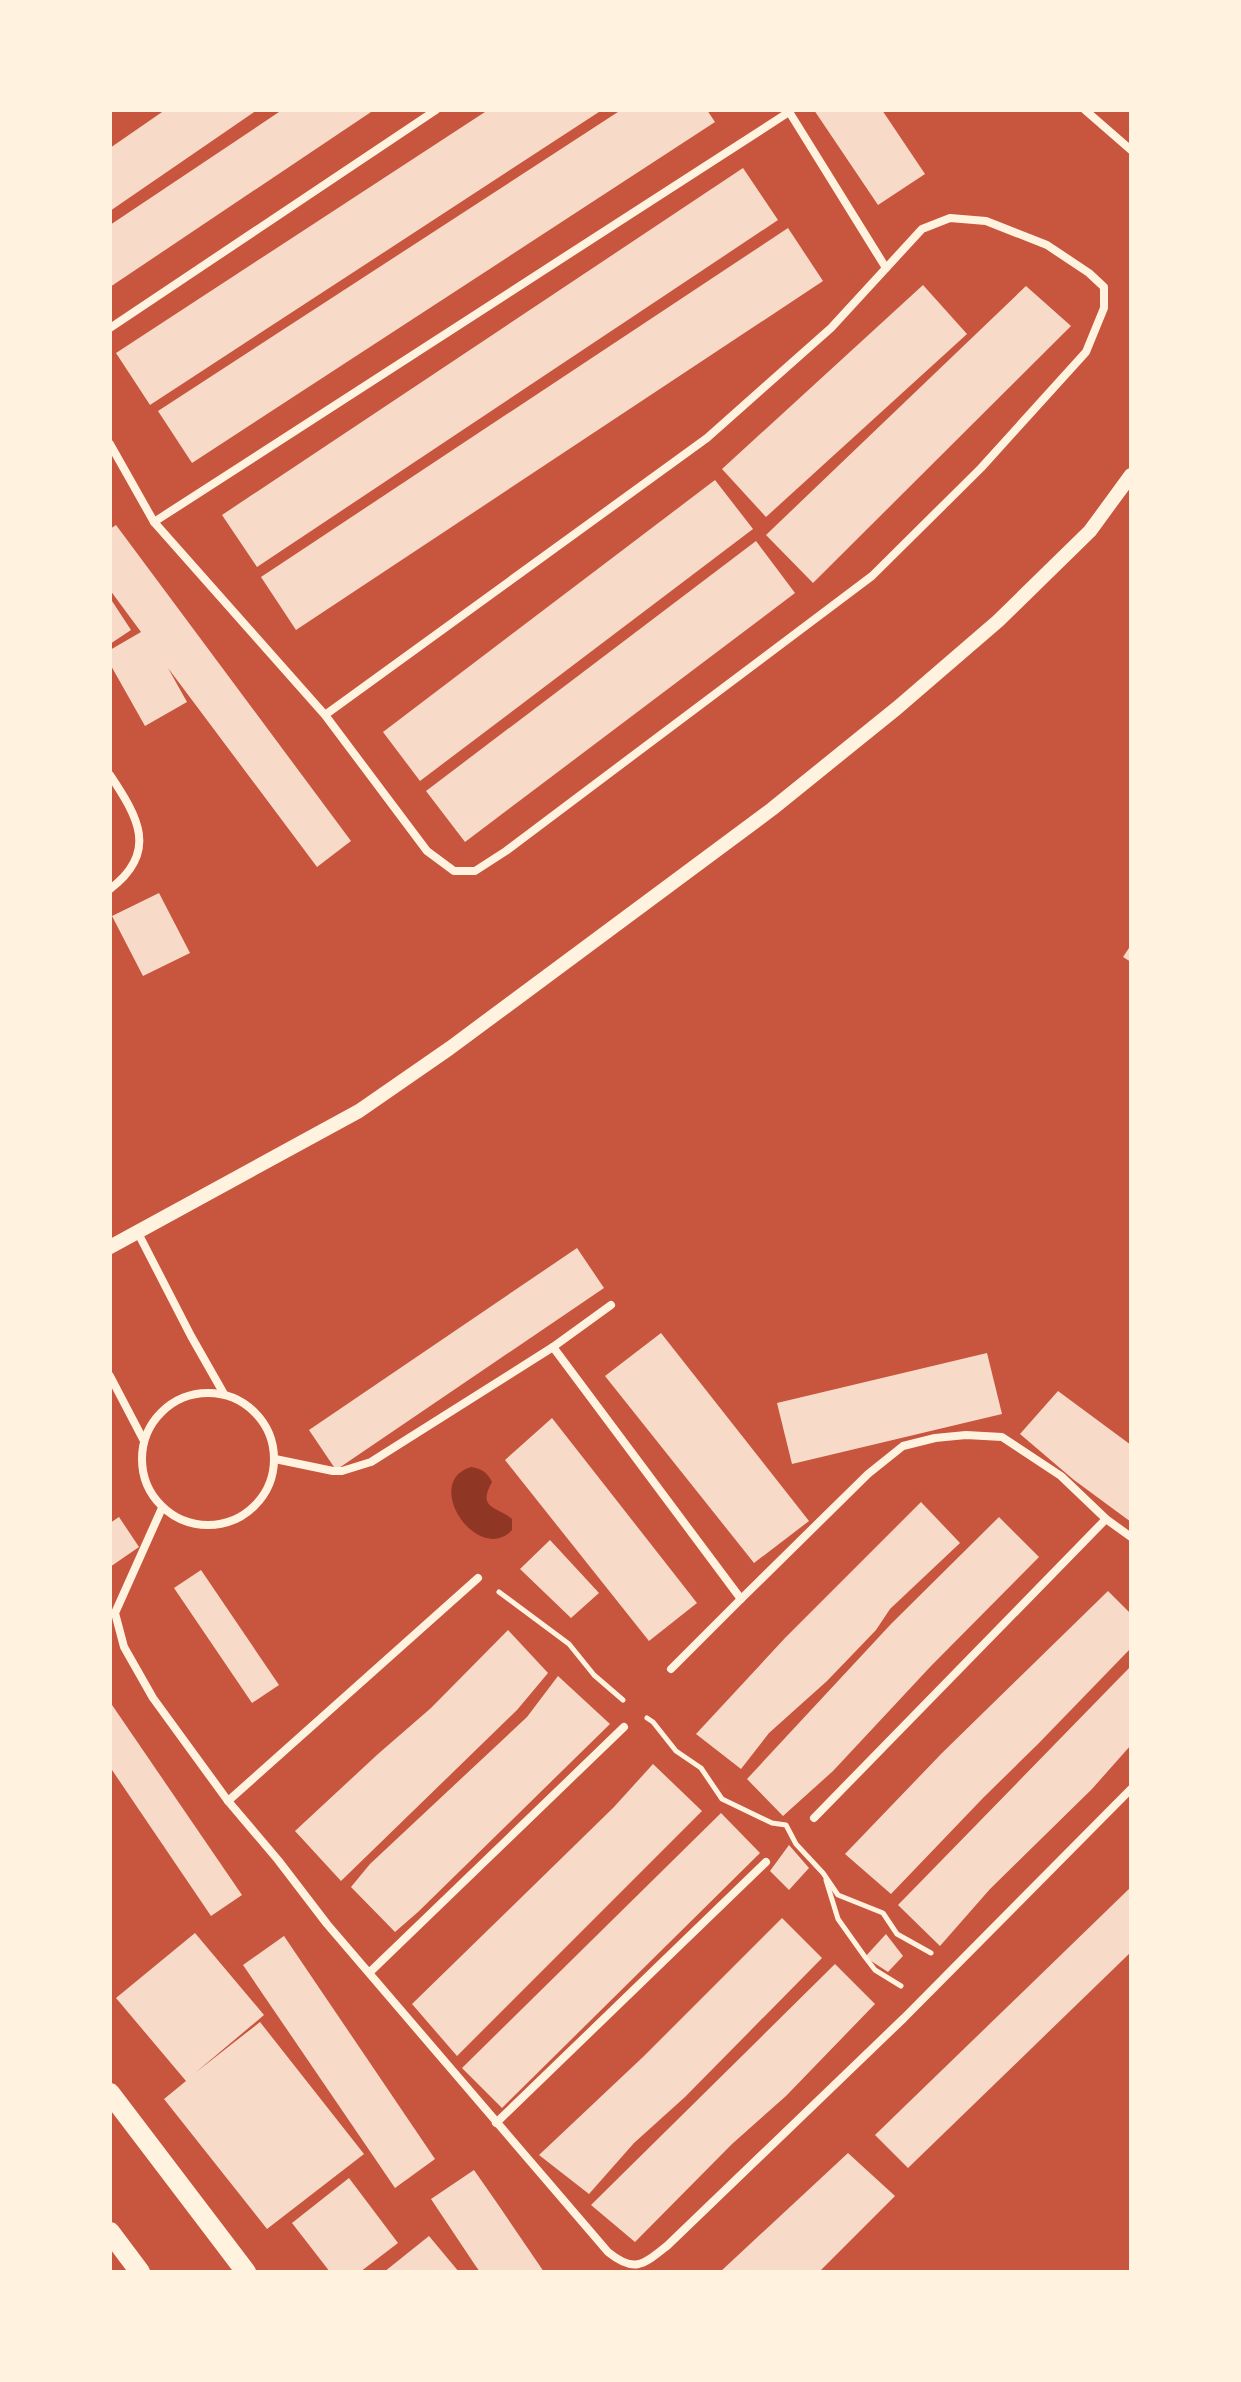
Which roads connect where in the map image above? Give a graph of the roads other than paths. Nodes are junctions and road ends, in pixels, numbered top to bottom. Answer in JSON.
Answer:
{"nodes":[{"id":1,"x":436,"y":110,"type":"edge"},
{"id":2,"x":1085,"y":110,"type":"edge"},
{"id":3,"x":789,"y":111,"type":"edge"},
{"id":4,"x":1131,"y":150,"type":"edge"},
{"id":5,"x":886,"y":268,"type":"junction"},
{"id":6,"x":110,"y":328,"type":"edge"},
{"id":7,"x":110,"y":444,"type":"edge"},
{"id":8,"x":1131,"y":475,"type":"edge"},
{"id":9,"x":154,"y":522,"type":"junction"},
{"id":10,"x":325,"y":715,"type":"junction"},
{"id":11,"x":110,"y":775,"type":"edge"},
{"id":12,"x":110,"y":889,"type":"edge"},
{"id":13,"x":137,"y":1231,"type":"junction"},
{"id":14,"x":110,"y":1247,"type":"edge"},
{"id":15,"x":611,"y":1305,"type":"dead end"},
{"id":16,"x":553,"y":1347,"type":"junction"},
{"id":17,"x":110,"y":1376,"type":"edge"},
{"id":18,"x":224,"y":1394,"type":"junction"},
{"id":19,"x":144,"y":1441,"type":"junction"},
{"id":20,"x":275,"y":1459,"type":"junction"},
{"id":21,"x":162,"y":1508,"type":"junction"},
{"id":22,"x":1106,"y":1519,"type":"junction"},
{"id":23,"x":1131,"y":1537,"type":"edge"},
{"id":24,"x":478,"y":1578,"type":"road end"},
{"id":25,"x":741,"y":1599,"type":"junction"},
{"id":26,"x":671,"y":1669,"type":"dead end"},
{"id":27,"x":624,"y":1727,"type":"dead end"},
{"id":28,"x":1131,"y":1789,"type":"edge"},
{"id":29,"x":228,"y":1801,"type":"junction"},
{"id":30,"x":814,"y":1818,"type":"dead end"},
{"id":31,"x":766,"y":1862,"type":"dead end"},
{"id":32,"x":370,"y":1972,"type":"junction"},
{"id":33,"x":110,"y":2093,"type":"edge"},
{"id":34,"x":496,"y":2123,"type":"junction"},
{"id":35,"x":110,"y":2232,"type":"edge"},
{"id":36,"x":140,"y":2272,"type":"edge"},
{"id":37,"x":246,"y":2272,"type":"edge"}],
"edges":[{"from":1,"to":6,"type":"street"},
{"from":2,"to":4,"type":"street"},
{"from":3,"to":5,"type":"street"},
{"from":3,"to":9,"type":"street"},
{"from":5,"to":10,"type":"street"},
{"from":5,"to":10,"type":"street"},
{"from":7,"to":9,"type":"street"},
{"from":8,"to":13,"type":"street"},
{"from":9,"to":10,"type":"street"},
{"from":11,"to":12,"type":"street"},
{"from":13,"to":14,"type":"street"},
{"from":13,"to":18,"type":"street"},
{"from":15,"to":16,"type":"street"},
{"from":16,"to":20,"type":"street"},
{"from":16,"to":25,"type":"street"},
{"from":17,"to":19,"type":"street"},
{"from":18,"to":19,"type":"street"},
{"from":18,"to":20,"type":"street"},
{"from":19,"to":21,"type":"street"},
{"from":20,"to":21,"type":"street"},
{"from":21,"to":29,"type":"street"},
{"from":22,"to":23,"type":"street"},
{"from":22,"to":25,"type":"street"},
{"from":22,"to":30,"type":"street"},
{"from":24,"to":29,"type":"street"},
{"from":25,"to":26,"type":"street"},
{"from":27,"to":32,"type":"street"},
{"from":28,"to":34,"type":"street"},
{"from":29,"to":32,"type":"street"},
{"from":31,"to":34,"type":"street"},
{"from":32,"to":34,"type":"street"},
{"from":33,"to":37,"type":"main road"},
{"from":35,"to":36,"type":"main road"}]}
